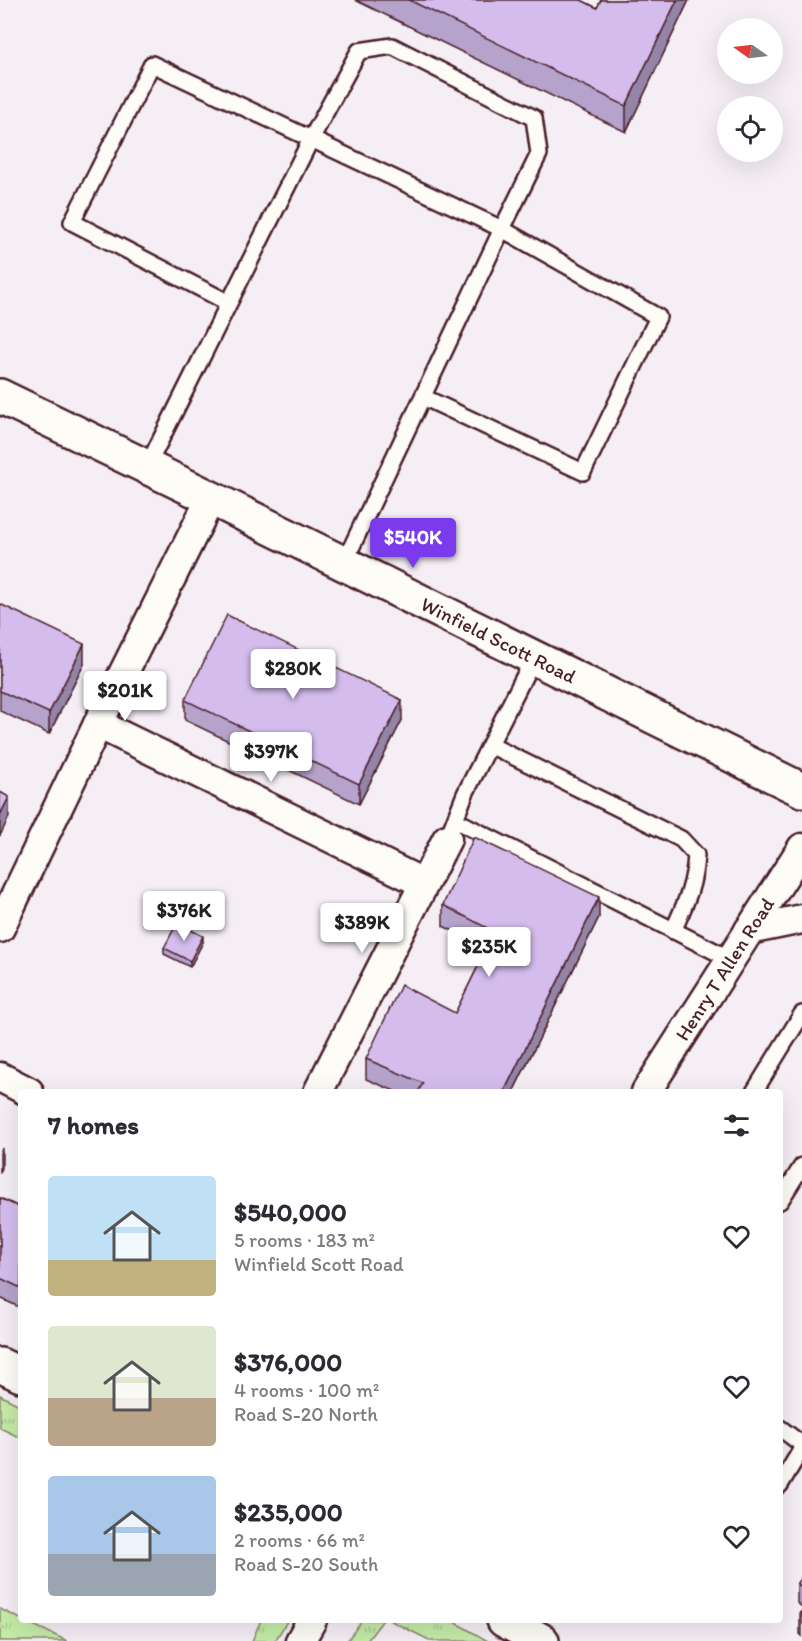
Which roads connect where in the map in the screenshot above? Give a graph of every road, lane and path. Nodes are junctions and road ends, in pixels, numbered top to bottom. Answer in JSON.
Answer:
{"nodes":[{"id":1,"x":310,"y":139,"type":"junction"},
{"id":2,"x":502,"y":229,"type":"junction"},
{"id":3,"x":229,"y":303,"type":"junction"},
{"id":4,"x":0,"y":396,"type":"edge"},
{"id":5,"x":423,"y":398,"type":"junction"},
{"id":6,"x":147,"y":467,"type":"junction"},
{"id":7,"x":211,"y":498,"type":"junction"},
{"id":8,"x":344,"y":564,"type":"junction"},
{"id":9,"x":534,"y":657,"type":"junction"},
{"id":10,"x":98,"y":724,"type":"junction"},
{"id":11,"x":490,"y":745,"type":"junction"},
{"id":12,"x":802,"y":790,"type":"edge"},
{"id":13,"x":451,"y":829,"type":"junction"},
{"id":14,"x":802,"y":848,"type":"edge"},
{"id":15,"x":423,"y":883,"type":"junction"},
{"id":16,"x":802,"y":919,"type":"edge"},
{"id":17,"x":0,"y":928,"type":"edge"},
{"id":18,"x":749,"y":930,"type":"junction"},
{"id":19,"x":673,"y":931,"type":"junction"},
{"id":20,"x":730,"y":959,"type":"junction"},
{"id":21,"x":802,"y":1014,"type":"edge"},
{"id":22,"x":0,"y":1077,"type":"edge"},
{"id":23,"x":23,"y":1089,"type":"edge"},
{"id":24,"x":320,"y":1089,"type":"edge"},
{"id":25,"x":648,"y":1089,"type":"edge"},
{"id":26,"x":756,"y":1089,"type":"edge"},
{"id":27,"x":802,"y":1166,"type":"edge"},
{"id":28,"x":783,"y":1194,"type":"edge"},
{"id":29,"x":0,"y":1365,"type":"edge"},
{"id":30,"x":18,"y":1374,"type":"edge"},
{"id":31,"x":783,"y":1430,"type":"edge"},
{"id":32,"x":783,"y":1480,"type":"edge"},
{"id":33,"x":310,"y":1623,"type":"edge"},
{"id":34,"x":509,"y":1623,"type":"edge"},
{"id":35,"x":300,"y":1641,"type":"edge"},
{"id":36,"x":542,"y":1641,"type":"edge"}],
"edges":[{"from":1,"to":2,"type":"lane"},
{"from":1,"to":2,"type":"lane"},
{"from":1,"to":3,"type":"lane"},
{"from":1,"to":3,"type":"lane"},
{"from":2,"to":5,"type":"lane"},
{"from":2,"to":5,"type":"lane"},
{"from":3,"to":6,"type":"lane"},
{"from":4,"to":6,"type":"street","name":"Winfield Scott Road"},
{"from":5,"to":8,"type":"lane"},
{"from":6,"to":7,"type":"street","name":"Winfield Scott Road"},
{"from":7,"to":8,"type":"street","name":"Winfield Scott Road"},
{"from":7,"to":10,"type":"street"},
{"from":8,"to":9,"type":"street","name":"Winfield Scott Road"},
{"from":9,"to":11,"type":"lane"},
{"from":9,"to":12,"type":"street","name":"Winfield Scott Road"},
{"from":10,"to":15,"type":"street"},
{"from":10,"to":17,"type":"street"},
{"from":11,"to":13,"type":"lane"},
{"from":11,"to":19,"type":"lane"},
{"from":13,"to":15,"type":"street"},
{"from":13,"to":19,"type":"lane"},
{"from":14,"to":18,"type":"street","name":"Henry T Allen Road"},
{"from":15,"to":24,"type":"street"},
{"from":16,"to":18,"type":"street"},
{"from":18,"to":20,"type":"street","name":"Henry T Allen Road"},
{"from":19,"to":20,"type":"lane"},
{"from":20,"to":25,"type":"street","name":"Henry T Allen Road"},
{"from":21,"to":26,"type":"lane"},
{"from":22,"to":23,"type":"street"},
{"from":27,"to":28,"type":"lane"},
{"from":29,"to":30,"type":"street"},
{"from":31,"to":32,"type":"lane"},
{"from":33,"to":35,"type":"street"},
{"from":34,"to":36,"type":"street"}]}
